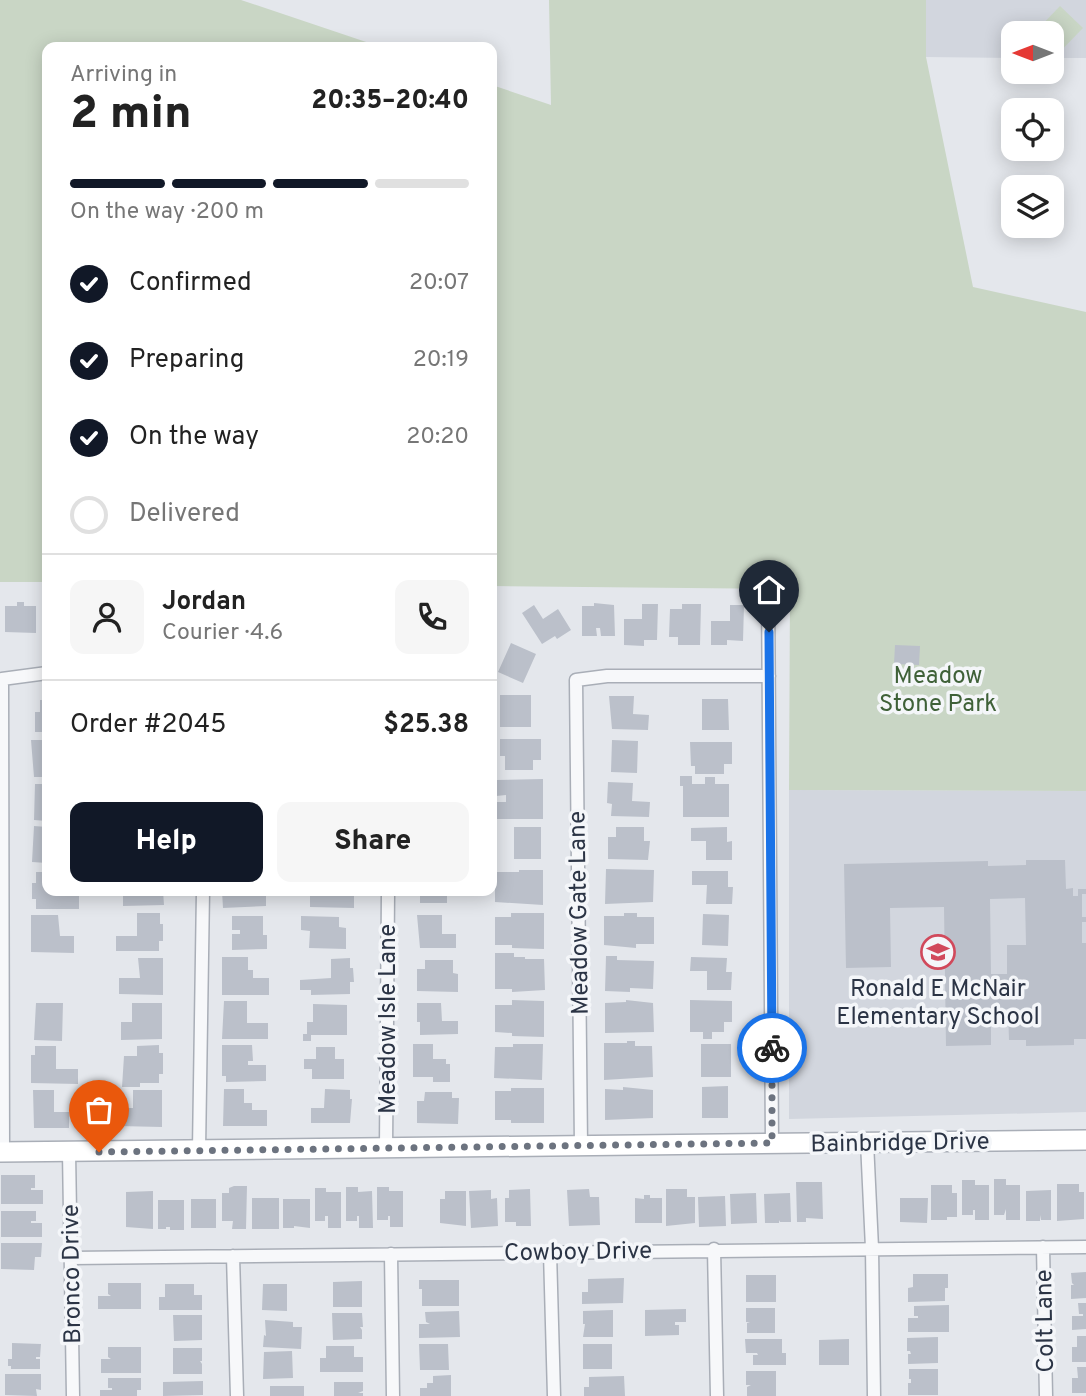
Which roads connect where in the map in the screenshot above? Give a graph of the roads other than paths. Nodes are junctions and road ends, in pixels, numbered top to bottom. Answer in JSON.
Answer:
{"nodes":[{"id":1,"x":768,"y":587,"type":"dead end"},
{"id":2,"x":42,"y":674,"type":"edge"},
{"id":3,"x":769,"y":676,"type":"junction"},
{"id":4,"x":203,"y":896,"type":"edge"},
{"id":5,"x":388,"y":896,"type":"edge"},
{"id":6,"x":1086,"y":1140,"type":"edge"},
{"id":7,"x":867,"y":1142,"type":"junction"},
{"id":8,"x":772,"y":1143,"type":"junction"},
{"id":9,"x":581,"y":1146,"type":"junction"},
{"id":10,"x":386,"y":1148,"type":"junction"},
{"id":11,"x":199,"y":1150,"type":"junction"},
{"id":12,"x":69,"y":1152,"type":"junction"},
{"id":13,"x":1,"y":1153,"type":"edge"},
{"id":14,"x":1043,"y":1247,"type":"junction"},
{"id":15,"x":1086,"y":1247,"type":"edge"},
{"id":16,"x":872,"y":1248,"type":"junction"},
{"id":17,"x":714,"y":1250,"type":"junction"},
{"id":18,"x":550,"y":1252,"type":"junction"},
{"id":19,"x":391,"y":1254,"type":"junction"},
{"id":20,"x":233,"y":1256,"type":"junction"},
{"id":21,"x":71,"y":1258,"type":"junction"},
{"id":22,"x":73,"y":1396,"type":"edge"},
{"id":23,"x":237,"y":1396,"type":"edge"},
{"id":24,"x":393,"y":1396,"type":"edge"},
{"id":25,"x":554,"y":1396,"type":"edge"},
{"id":26,"x":717,"y":1396,"type":"edge"},
{"id":27,"x":874,"y":1396,"type":"edge"},
{"id":28,"x":1046,"y":1396,"type":"edge"}],
"edges":[{"from":1,"to":3,"type":"street"},
{"from":2,"to":13,"type":"street"},
{"from":3,"to":8,"type":"street"},
{"from":3,"to":9,"type":"street","name":"Meadow Gate Lane"},
{"from":4,"to":11,"type":"street"},
{"from":5,"to":10,"type":"street","name":"Meadow Isle Lane"},
{"from":6,"to":7,"type":"street","name":"Bainbridge Drive"},
{"from":7,"to":8,"type":"street","name":"Bainbridge Drive"},
{"from":7,"to":16,"type":"street"},
{"from":8,"to":9,"type":"street","name":"Bainbridge Drive"},
{"from":9,"to":10,"type":"street","name":"Bainbridge Drive"},
{"from":10,"to":11,"type":"street","name":"Bainbridge Drive"},
{"from":11,"to":12,"type":"street","name":"Bainbridge Drive"},
{"from":12,"to":13,"type":"street","name":"Bainbridge Drive"},
{"from":12,"to":21,"type":"street","name":"Bronco Drive"},
{"from":14,"to":15,"type":"street","name":"Cowboy Drive"},
{"from":14,"to":16,"type":"street","name":"Cowboy Drive"},
{"from":14,"to":28,"type":"street","name":"Colt Lane"},
{"from":16,"to":17,"type":"street","name":"Cowboy Drive"},
{"from":16,"to":27,"type":"street"},
{"from":17,"to":18,"type":"street","name":"Cowboy Drive"},
{"from":17,"to":26,"type":"street"},
{"from":18,"to":19,"type":"street","name":"Cowboy Drive"},
{"from":18,"to":25,"type":"street"},
{"from":19,"to":20,"type":"street","name":"Cowboy Drive"},
{"from":19,"to":24,"type":"street"},
{"from":20,"to":21,"type":"street","name":"Cowboy Drive"},
{"from":20,"to":23,"type":"street"},
{"from":21,"to":22,"type":"street","name":"Bronco Drive"}]}
